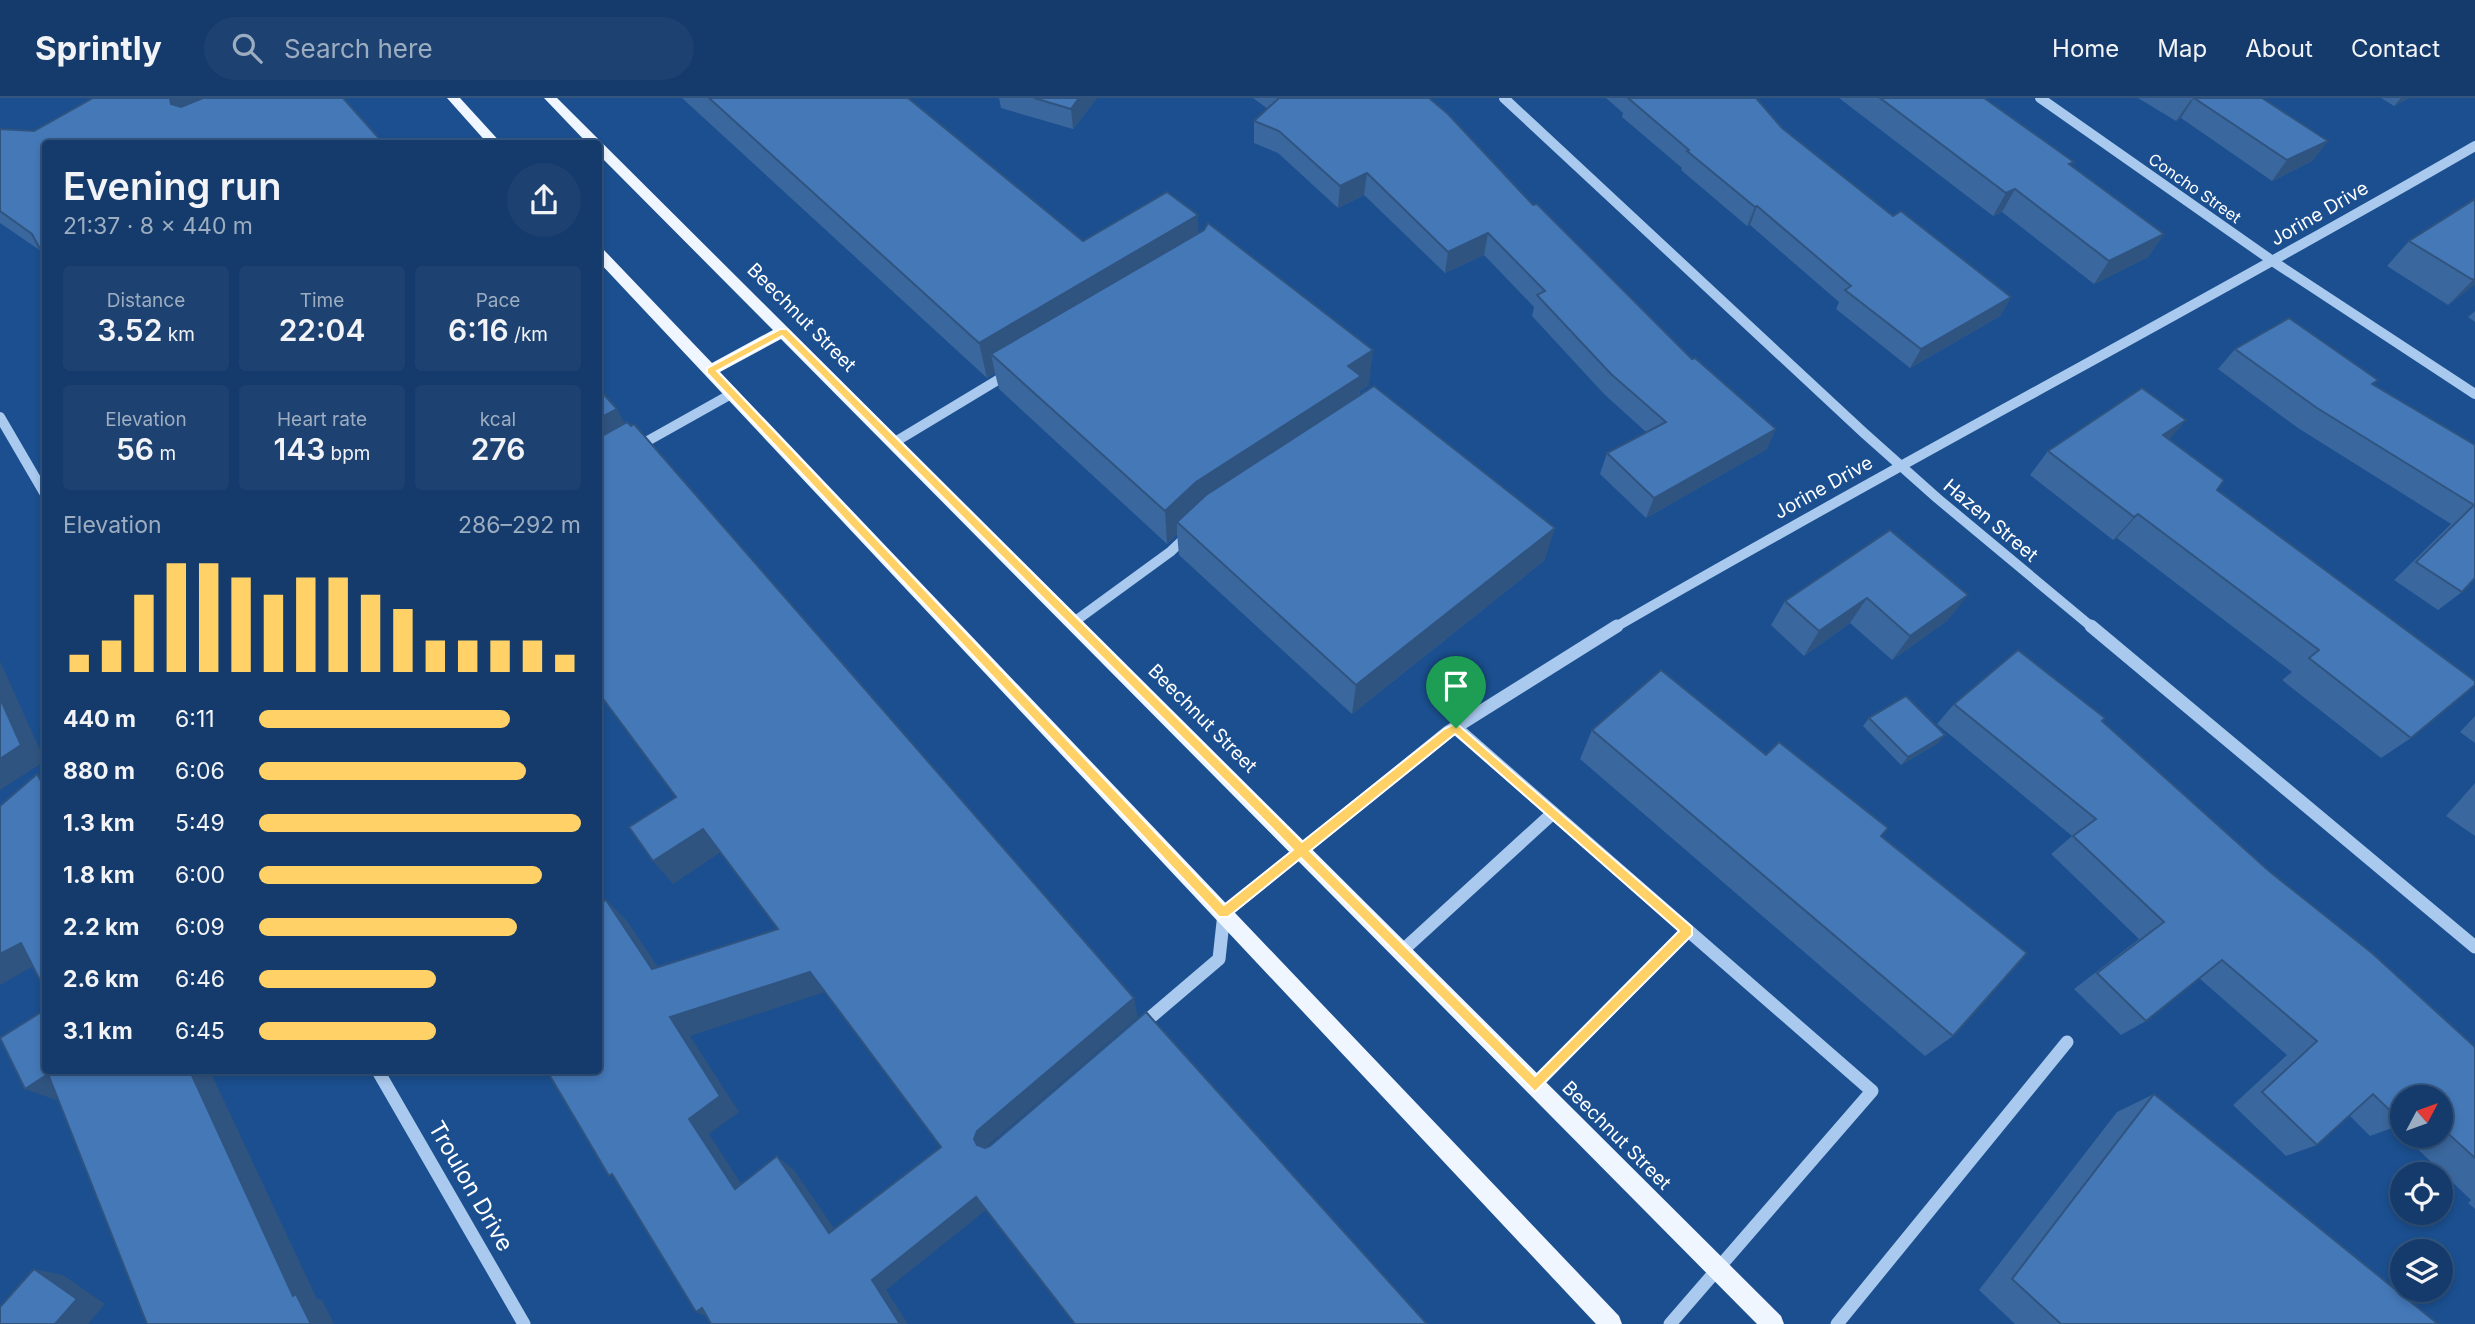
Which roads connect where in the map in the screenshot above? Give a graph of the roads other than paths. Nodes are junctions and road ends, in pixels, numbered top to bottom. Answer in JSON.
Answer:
{"nodes":[{"id":1,"x":453,"y":98,"type":"edge"},
{"id":2,"x":550,"y":98,"type":"edge"},
{"id":3,"x":1504,"y":98,"type":"edge"},
{"id":4,"x":2039,"y":98,"type":"edge"},
{"id":5,"x":492,"y":140,"type":"edge"},
{"id":6,"x":592,"y":140,"type":"edge"},
{"id":7,"x":2475,"y":146,"type":"edge"},
{"id":8,"x":602,"y":150,"type":"edge"},
{"id":9,"x":602,"y":256,"type":"edge"},
{"id":10,"x":2274,"y":262,"type":"junction"},
{"id":11,"x":783,"y":331,"type":"junction"},
{"id":12,"x":1024,"y":365,"type":"edge"},
{"id":13,"x":710,"y":370,"type":"junction"},
{"id":14,"x":733,"y":393,"type":"junction"},
{"id":15,"x":2475,"y":394,"type":"edge"},
{"id":16,"x":0,"y":417,"type":"edge"},
{"id":17,"x":895,"y":442,"type":"junction"},
{"id":18,"x":621,"y":457,"type":"edge"},
{"id":19,"x":1901,"y":466,"type":"junction"},
{"id":20,"x":42,"y":489,"type":"edge"},
{"id":21,"x":1202,"y":522,"type":"edge"},
{"id":22,"x":1074,"y":622,"type":"junction"},
{"id":23,"x":1456,"y":728,"type":"junction"},
{"id":24,"x":1553,"y":813,"type":"junction"},
{"id":25,"x":1302,"y":850,"type":"junction"},
{"id":26,"x":1224,"y":913,"type":"junction"},
{"id":27,"x":1688,"y":931,"type":"junction"},
{"id":28,"x":2475,"y":947,"type":"edge"},
{"id":29,"x":1402,"y":951,"type":"junction"},
{"id":30,"x":1130,"y":1035,"type":"edge"},
{"id":31,"x":2067,"y":1042,"type":"dead end"},
{"id":32,"x":380,"y":1074,"type":"edge"},
{"id":33,"x":1535,"y":1086,"type":"junction"},
{"id":34,"x":1718,"y":1269,"type":"junction"},
{"id":35,"x":524,"y":1324,"type":"edge"},
{"id":36,"x":1612,"y":1324,"type":"edge"},
{"id":37,"x":1670,"y":1324,"type":"edge"},
{"id":38,"x":1773,"y":1324,"type":"edge"},
{"id":39,"x":1837,"y":1324,"type":"edge"}],
"edges":[{"from":1,"to":5,"type":"main road"},
{"from":2,"to":6,"type":"main road","name":"Beechnut Street"},
{"from":3,"to":19,"type":"street","name":"Hazen Street"},
{"from":4,"to":10,"type":"street","name":"Concho Street"},
{"from":7,"to":10,"type":"street","name":"Jorine Drive"},
{"from":8,"to":11,"type":"main road","name":"Beechnut Street"},
{"from":9,"to":13,"type":"main road"},
{"from":10,"to":15,"type":"street","name":"Concho Street"},
{"from":10,"to":19,"type":"street","name":"Jorine Drive"},
{"from":11,"to":13,"type":"main road"},
{"from":11,"to":17,"type":"main road","name":"Beechnut Street"},
{"from":12,"to":17,"type":"street"},
{"from":13,"to":14,"type":"main road"},
{"from":14,"to":18,"type":"street"},
{"from":14,"to":26,"type":"main road"},
{"from":16,"to":20,"type":"street"},
{"from":17,"to":22,"type":"main road","name":"Beechnut Street"},
{"from":19,"to":23,"type":"street","name":"Jorine Drive"},
{"from":19,"to":28,"type":"street","name":"Hazen Street"},
{"from":21,"to":22,"type":"street"},
{"from":22,"to":25,"type":"main road","name":"Beechnut Street"},
{"from":23,"to":24,"type":"street"},
{"from":23,"to":25,"type":"street","name":"Jorine Drive"},
{"from":24,"to":27,"type":"street"},
{"from":24,"to":29,"type":"street"},
{"from":25,"to":26,"type":"street","name":"Jorine Drive"},
{"from":25,"to":29,"type":"main road","name":"Beechnut Street"},
{"from":26,"to":30,"type":"street"},
{"from":26,"to":36,"type":"main road"},
{"from":27,"to":33,"type":"street"},
{"from":27,"to":34,"type":"street"},
{"from":29,"to":33,"type":"main road","name":"Beechnut Street"},
{"from":31,"to":39,"type":"street"},
{"from":32,"to":35,"type":"street","name":"Troulon Drive"},
{"from":33,"to":34,"type":"main road","name":"Beechnut Street"},
{"from":34,"to":37,"type":"street"},
{"from":34,"to":38,"type":"main road","name":"Beechnut Street"}]}
